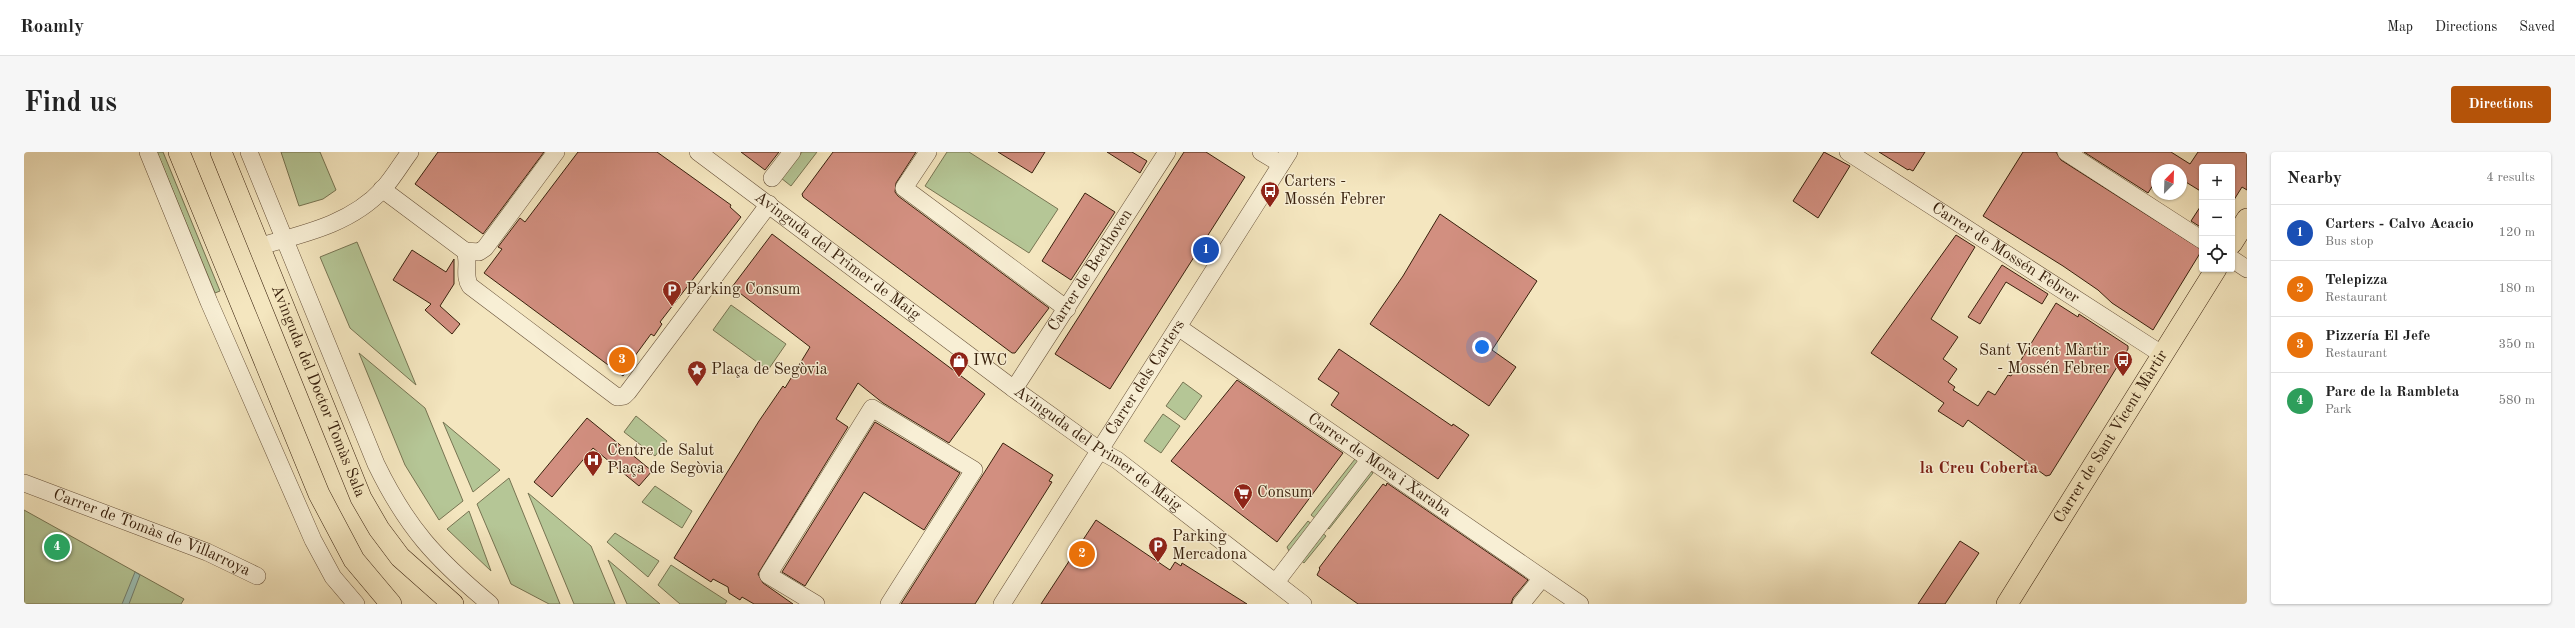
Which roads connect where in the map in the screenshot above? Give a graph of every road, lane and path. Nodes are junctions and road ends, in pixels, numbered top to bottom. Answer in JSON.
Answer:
{"nodes":[{"id":1,"x":148,"y":152,"type":"edge"},
{"id":2,"x":178,"y":152,"type":"edge"},
{"id":3,"x":221,"y":152,"type":"edge"},
{"id":4,"x":249,"y":152,"type":"edge"},
{"id":5,"x":410,"y":152,"type":"edge"},
{"id":6,"x":556,"y":152,"type":"edge"},
{"id":7,"x":698,"y":152,"type":"edge"},
{"id":8,"x":792,"y":152,"type":"edge"},
{"id":9,"x":928,"y":152,"type":"edge"},
{"id":10,"x":1167,"y":152,"type":"edge"},
{"id":11,"x":1261,"y":152,"type":"edge"},
{"id":12,"x":1848,"y":152,"type":"edge"},
{"id":13,"x":2066,"y":152,"type":"edge"},
{"id":14,"x":1285,"y":158,"type":"edge"},
{"id":15,"x":772,"y":178,"type":"dead end"},
{"id":16,"x":382,"y":189,"type":"junction"},
{"id":17,"x":769,"y":204,"type":"junction"},
{"id":18,"x":2247,"y":219,"type":"edge"},
{"id":19,"x":2199,"y":238,"type":"edge"},
{"id":20,"x":2235,"y":238,"type":"edge"},
{"id":21,"x":284,"y":239,"type":"junction"},
{"id":22,"x":260,"y":246,"type":"junction"},
{"id":23,"x":465,"y":251,"type":"junction"},
{"id":24,"x":2235,"y":261,"type":"edge"},
{"id":25,"x":2247,"y":269,"type":"edge"},
{"id":26,"x":2214,"y":272,"type":"edge"},
{"id":27,"x":1067,"y":309,"type":"junction"},
{"id":28,"x":1178,"y":327,"type":"junction"},
{"id":29,"x":2163,"y":354,"type":"junction"},
{"id":30,"x":1014,"y":389,"type":"junction"},
{"id":31,"x":1099,"y":450,"type":"junction"},
{"id":32,"x":1370,"y":459,"type":"junction"},
{"id":33,"x":24,"y":483,"type":"edge"},
{"id":34,"x":257,"y":576,"type":"dead end"},
{"id":35,"x":1542,"y":578,"type":"junction"},
{"id":36,"x":1276,"y":582,"type":"junction"},
{"id":37,"x":356,"y":604,"type":"edge"},
{"id":38,"x":391,"y":604,"type":"edge"},
{"id":39,"x":453,"y":604,"type":"edge"},
{"id":40,"x":490,"y":604,"type":"edge"},
{"id":41,"x":816,"y":604,"type":"edge"},
{"id":42,"x":889,"y":604,"type":"edge"},
{"id":43,"x":1002,"y":604,"type":"edge"},
{"id":44,"x":1303,"y":604,"type":"edge"},
{"id":45,"x":1521,"y":604,"type":"edge"},
{"id":46,"x":1580,"y":604,"type":"edge"},
{"id":47,"x":2007,"y":604,"type":"edge"}],
"edges":[{"from":1,"to":37,"type":"street"},
{"from":2,"to":38,"type":"main road"},
{"from":3,"to":22,"type":"main road","name":"Avinguda del Doctor Tomàs Sala"},
{"from":4,"to":21,"type":"street"},
{"from":5,"to":16,"type":"street"},
{"from":6,"to":23,"type":"street"},
{"from":7,"to":17,"type":"street","name":"Avinguda del Primer de Maig"},
{"from":8,"to":15,"type":"street"},
{"from":9,"to":27,"type":"street"},
{"from":10,"to":27,"type":"street","name":"Carrer de Beethoven"},
{"from":11,"to":14,"type":"street"},
{"from":12,"to":29,"type":"street","name":"Carrer de Mossén Febrer"},
{"from":13,"to":19,"type":"street"},
{"from":14,"to":28,"type":"street","name":"Carrer dels Carters"},
{"from":16,"to":21,"type":"street"},
{"from":16,"to":23,"type":"street"},
{"from":17,"to":23,"type":"street"},
{"from":17,"to":30,"type":"street","name":"Avinguda del Primer de Maig"},
{"from":18,"to":20,"type":"main road"},
{"from":21,"to":22,"type":"street"},
{"from":21,"to":40,"type":"street"},
{"from":22,"to":39,"type":"main road","name":"Avinguda del Doctor Tomàs Sala"},
{"from":24,"to":25,"type":"street"},
{"from":26,"to":29,"type":"main road","name":"Carrer de Sant Vicent Màrtir"},
{"from":27,"to":30,"type":"street","name":"Carrer de Beethoven"},
{"from":28,"to":31,"type":"street","name":"Carrer dels Carters"},
{"from":28,"to":32,"type":"street","name":"Carrer de Mora i Xaraba"},
{"from":29,"to":47,"type":"main road","name":"Carrer de Sant Vicent Màrtir"},
{"from":30,"to":31,"type":"street","name":"Avinguda del Primer de Maig"},
{"from":31,"to":36,"type":"street","name":"Avinguda del Primer de Maig"},
{"from":31,"to":43,"type":"street","name":"Carrer dels Carters"},
{"from":32,"to":35,"type":"street","name":"Carrer de Mora i Xaraba"},
{"from":32,"to":36,"type":"street"},
{"from":33,"to":34,"type":"street","name":"Carrer de Tomàs de Villarroya"},
{"from":35,"to":45,"type":"street"},
{"from":35,"to":46,"type":"street","name":"Carrer de Mora i Xaraba"},
{"from":36,"to":44,"type":"street","name":"Avinguda del Primer de Maig"},
{"from":41,"to":42,"type":"street"}]}
